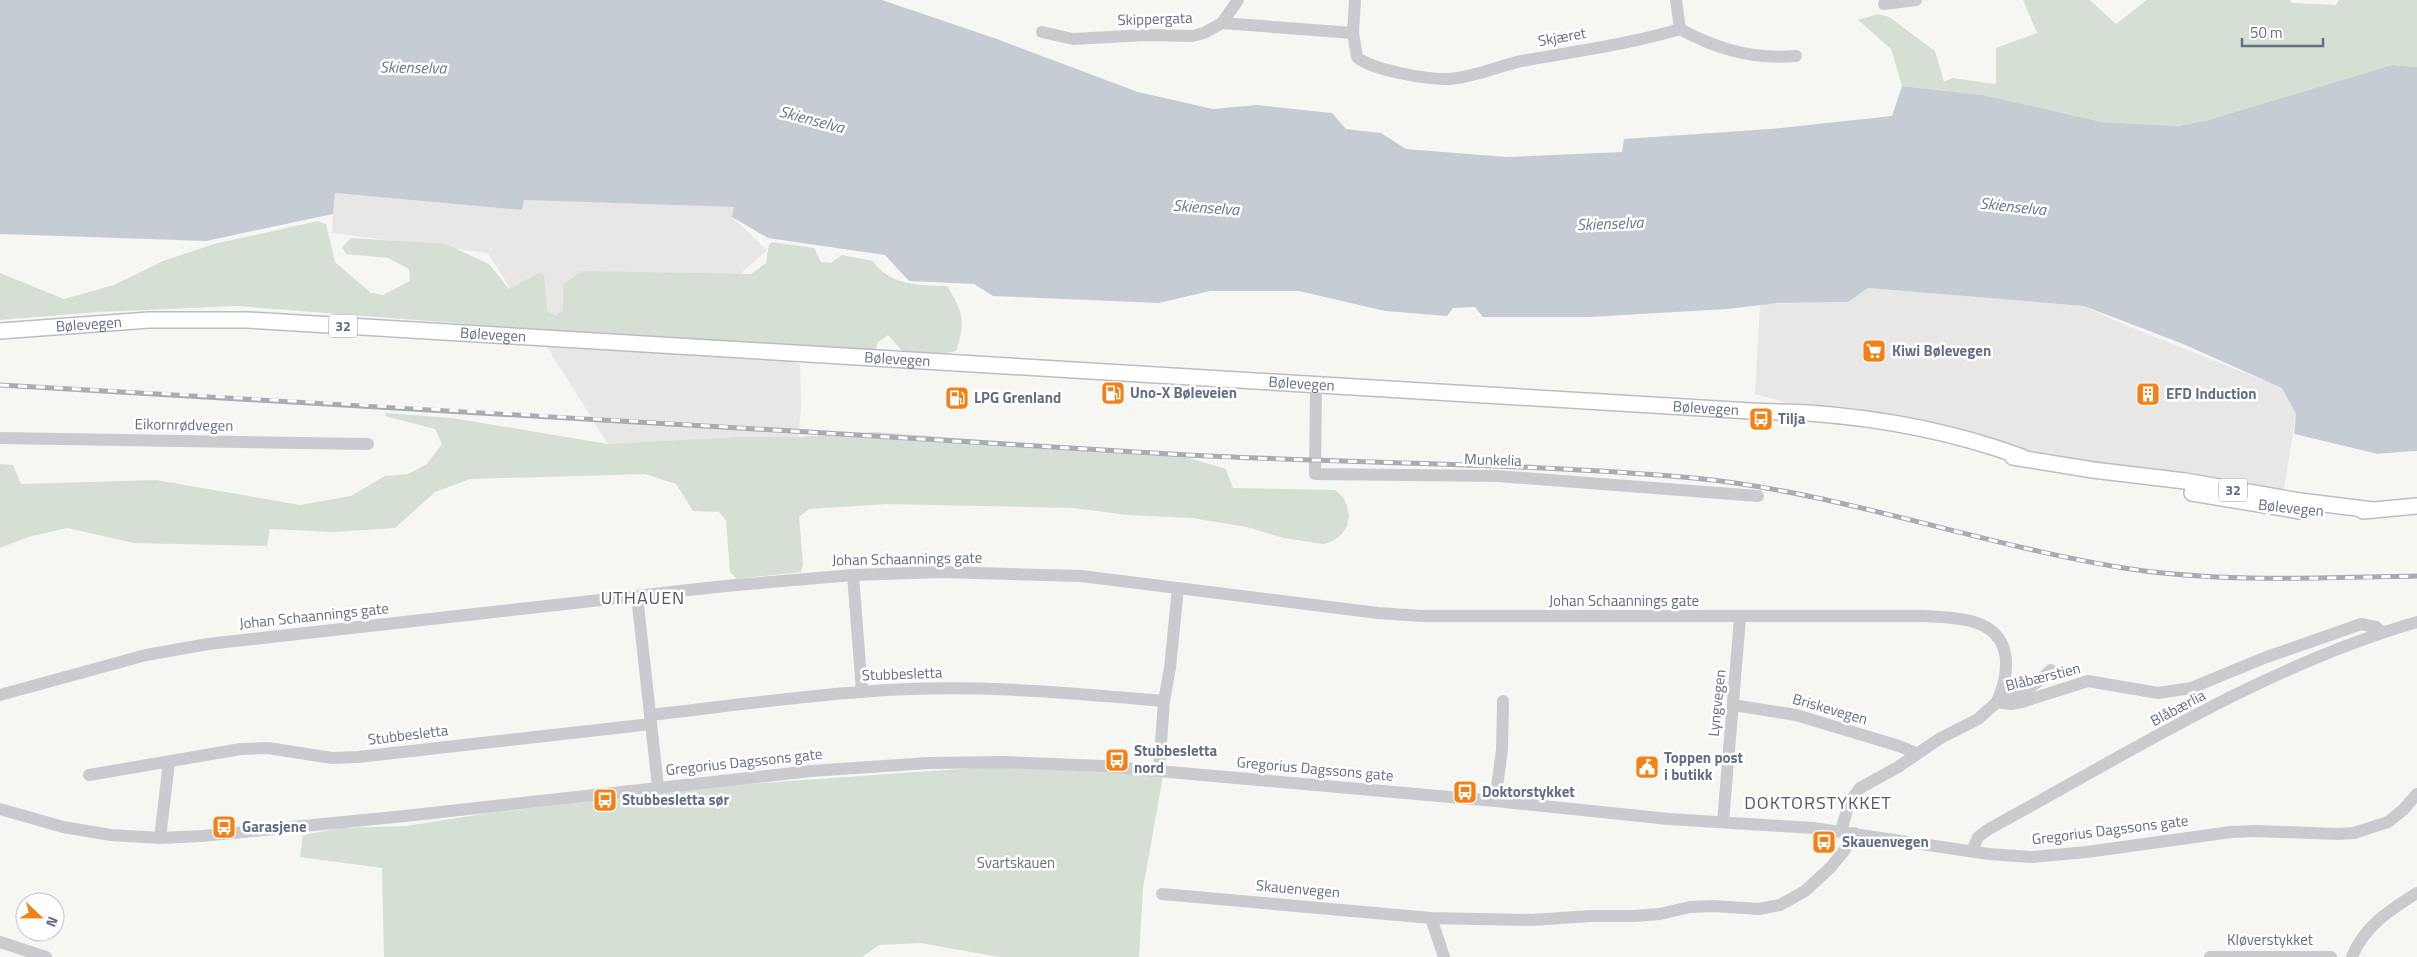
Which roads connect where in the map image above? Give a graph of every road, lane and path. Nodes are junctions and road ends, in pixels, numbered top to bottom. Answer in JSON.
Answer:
{"nodes":[{"id":1,"x":1238,"y":0,"type":"edge"},
{"id":2,"x":1355,"y":0,"type":"edge"},
{"id":3,"x":1676,"y":0,"type":"edge"},
{"id":4,"x":1916,"y":0,"type":"edge"},
{"id":5,"x":1884,"y":4,"type":"dead end"},
{"id":6,"x":1222,"y":23,"type":"junction"},
{"id":7,"x":1680,"y":29,"type":"junction"},
{"id":8,"x":1042,"y":32,"type":"dead end"},
{"id":9,"x":1353,"y":33,"type":"junction"},
{"id":10,"x":1796,"y":56,"type":"dead end"},
{"id":11,"x":0,"y":331,"type":"edge"},
{"id":12,"x":1316,"y":385,"type":"junction"},
{"id":13,"x":0,"y":438,"type":"edge"},
{"id":14,"x":368,"y":444,"type":"dead end"},
{"id":15,"x":1758,"y":496,"type":"dead end"},
{"id":16,"x":2417,"y":506,"type":"edge"},
{"id":17,"x":853,"y":575,"type":"junction"},
{"id":18,"x":1178,"y":588,"type":"junction"},
{"id":19,"x":637,"y":596,"type":"junction"},
{"id":20,"x":1740,"y":618,"type":"junction"},
{"id":21,"x":2417,"y":622,"type":"edge"},
{"id":22,"x":2381,"y":632,"type":"junction"},
{"id":23,"x":2052,"y":670,"type":"dead end"},
{"id":24,"x":862,"y":691,"type":"junction"},
{"id":25,"x":0,"y":695,"type":"edge"},
{"id":26,"x":1999,"y":698,"type":"junction"},
{"id":27,"x":1164,"y":701,"type":"junction"},
{"id":28,"x":1503,"y":701,"type":"dead end"},
{"id":29,"x":1733,"y":705,"type":"junction"},
{"id":30,"x":651,"y":719,"type":"junction"},
{"id":31,"x":1916,"y":753,"type":"junction"},
{"id":32,"x":169,"y":762,"type":"junction"},
{"id":33,"x":1159,"y":771,"type":"junction"},
{"id":34,"x":89,"y":775,"type":"dead end"},
{"id":35,"x":658,"y":787,"type":"junction"},
{"id":36,"x":2417,"y":794,"type":"edge"},
{"id":37,"x":1495,"y":801,"type":"junction"},
{"id":38,"x":0,"y":809,"type":"edge"},
{"id":39,"x":1723,"y":822,"type":"junction"},
{"id":40,"x":1847,"y":832,"type":"junction"},
{"id":41,"x":160,"y":838,"type":"junction"},
{"id":42,"x":1972,"y":851,"type":"junction"},
{"id":43,"x":2417,"y":893,"type":"edge"},
{"id":44,"x":1162,"y":894,"type":"dead end"},
{"id":45,"x":1431,"y":918,"type":"junction"},
{"id":46,"x":0,"y":942,"type":"edge"},
{"id":47,"x":46,"y":957,"type":"edge"},
{"id":48,"x":1444,"y":957,"type":"edge"},
{"id":49,"x":2210,"y":957,"type":"edge"},
{"id":50,"x":2331,"y":957,"type":"edge"},
{"id":51,"x":2352,"y":957,"type":"edge"}],
"edges":[{"from":1,"to":6,"type":"street"},
{"from":2,"to":9,"type":"street"},
{"from":3,"to":7,"type":"street"},
{"from":4,"to":5,"type":"street"},
{"from":6,"to":8,"type":"street","name":"Skippergata"},
{"from":6,"to":9,"type":"street"},
{"from":7,"to":9,"type":"street","name":"Skjæret"},
{"from":7,"to":10,"type":"street"},
{"from":11,"to":12,"type":"main road","name":"Bølevegen","number":"32"},
{"from":12,"to":15,"type":"street","name":"Munkelia"},
{"from":12,"to":16,"type":"main road","name":"Bølevegen","number":"32"},
{"from":13,"to":14,"type":"street","name":"Eikornrødvegen"},
{"from":17,"to":18,"type":"street","name":"Johan Schaannings gate"},
{"from":17,"to":19,"type":"street","name":"Johan Schaannings gate"},
{"from":17,"to":24,"type":"street"},
{"from":18,"to":20,"type":"street","name":"Johan Schaannings gate"},
{"from":18,"to":27,"type":"street"},
{"from":19,"to":25,"type":"street","name":"Johan Schaannings gate"},
{"from":19,"to":30,"type":"street"},
{"from":20,"to":26,"type":"street","name":"Johan Schaannings gate"},
{"from":20,"to":29,"type":"street","name":"Lyngvegen"},
{"from":21,"to":22,"type":"street","name":"Blåbærlia"},
{"from":22,"to":26,"type":"street","name":"Blåbærstien"},
{"from":22,"to":42,"type":"street","name":"Blåbærlia"},
{"from":23,"to":26,"type":"street"},
{"from":24,"to":27,"type":"street","name":"Stubbesletta"},
{"from":24,"to":30,"type":"street","name":"Stubbesletta"},
{"from":26,"to":31,"type":"street","name":"Blåbærstien"},
{"from":27,"to":33,"type":"street"},
{"from":28,"to":37,"type":"street"},
{"from":29,"to":31,"type":"street","name":"Briskevegen"},
{"from":29,"to":39,"type":"street","name":"Lyngvegen"},
{"from":30,"to":32,"type":"street","name":"Stubbesletta"},
{"from":30,"to":35,"type":"street"},
{"from":31,"to":40,"type":"street","name":"Blåbærstien"},
{"from":32,"to":34,"type":"street","name":"Stubbesletta"},
{"from":32,"to":41,"type":"street"},
{"from":33,"to":35,"type":"street","name":"Gregorius Dagssons gate"},
{"from":33,"to":37,"type":"street","name":"Gregorius Dagssons gate"},
{"from":35,"to":41,"type":"street","name":"Gregorius Dagssons gate"},
{"from":36,"to":42,"type":"street","name":"Gregorius Dagssons gate"},
{"from":37,"to":39,"type":"street","name":"Gregorius Dagssons gate"},
{"from":38,"to":41,"type":"street","name":"Gregorius Dagssons gate"},
{"from":39,"to":40,"type":"street","name":"Gregorius Dagssons gate"},
{"from":40,"to":42,"type":"street","name":"Gregorius Dagssons gate"},
{"from":40,"to":45,"type":"street","name":"Skauenvegen"},
{"from":43,"to":51,"type":"street"},
{"from":44,"to":45,"type":"street","name":"Skauenvegen"},
{"from":45,"to":48,"type":"street"},
{"from":46,"to":47,"type":"street"},
{"from":49,"to":50,"type":"street","name":"Kløverstykket"}]}
